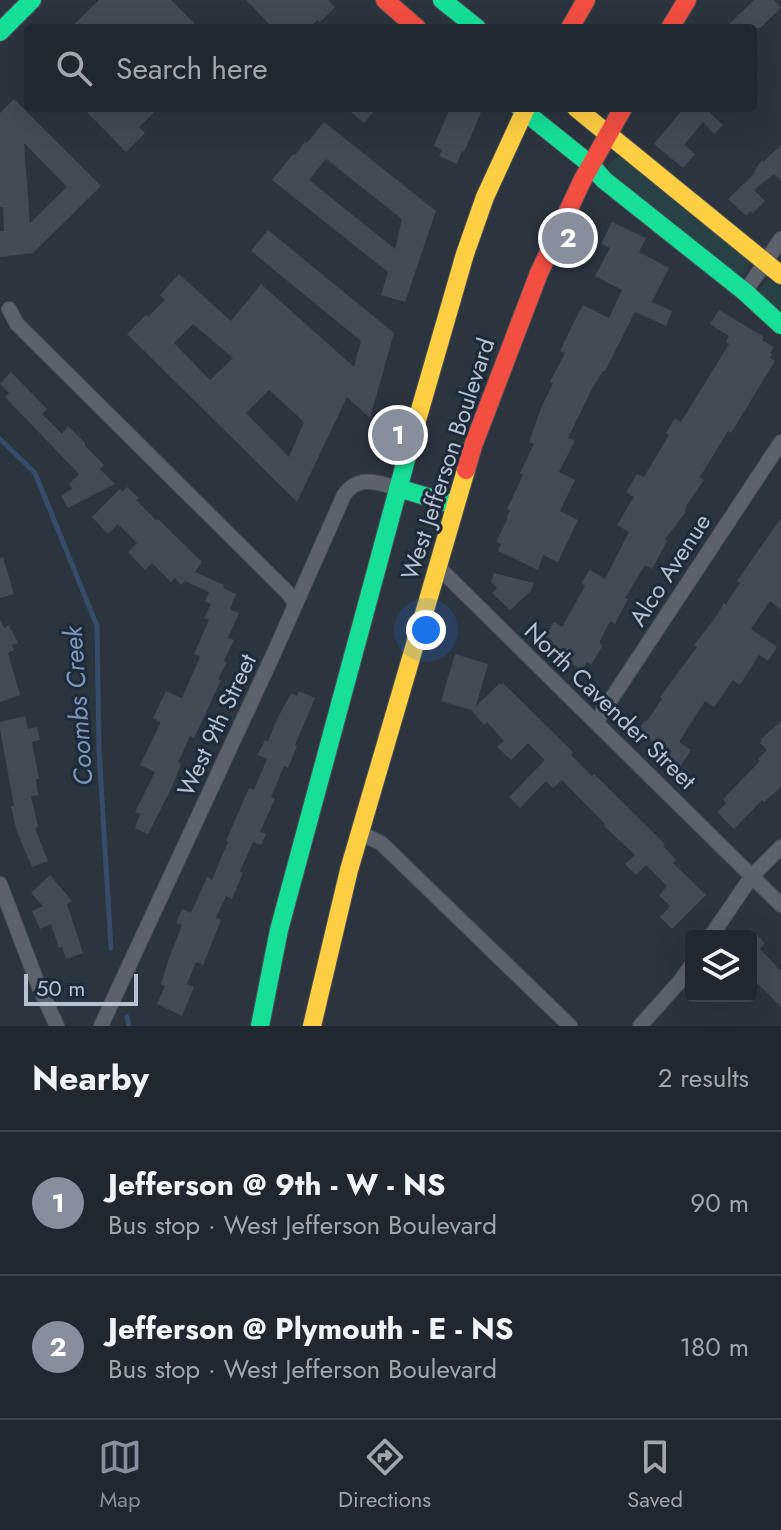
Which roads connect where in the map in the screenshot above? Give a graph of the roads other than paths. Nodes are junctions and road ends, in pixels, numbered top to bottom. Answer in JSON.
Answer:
{"nodes":[{"id":1,"x":32,"y":0,"type":"edge"},
{"id":2,"x":385,"y":0,"type":"edge"},
{"id":3,"x":442,"y":0,"type":"edge"},
{"id":4,"x":586,"y":0,"type":"edge"},
{"id":5,"x":687,"y":0,"type":"edge"},
{"id":6,"x":412,"y":24,"type":"edge"},
{"id":7,"x":472,"y":24,"type":"edge"},
{"id":8,"x":572,"y":24,"type":"edge"},
{"id":9,"x":672,"y":24,"type":"edge"},
{"id":10,"x":0,"y":32,"type":"edge"},
{"id":11,"x":523,"y":112,"type":"edge"},
{"id":12,"x":528,"y":112,"type":"edge"},
{"id":13,"x":581,"y":112,"type":"edge"},
{"id":14,"x":621,"y":112,"type":"edge"},
{"id":15,"x":609,"y":133,"type":"junction"},
{"id":16,"x":591,"y":165,"type":"junction"},
{"id":17,"x":781,"y":239,"type":"edge"},
{"id":18,"x":766,"y":261,"type":"junction"},
{"id":19,"x":781,"y":275,"type":"edge"},
{"id":20,"x":745,"y":292,"type":"junction"},
{"id":21,"x":9,"y":309,"type":"dead end"},
{"id":22,"x":781,"y":325,"type":"edge"},
{"id":23,"x":781,"y":442,"type":"edge"},
{"id":24,"x":398,"y":488,"type":"junction"},
{"id":25,"x":455,"y":505,"type":"junction"},
{"id":26,"x":437,"y":566,"type":"junction"},
{"id":27,"x":295,"y":603,"type":"junction"},
{"id":28,"x":596,"y":722,"type":"junction"},
{"id":29,"x":360,"y":833,"type":"junction"},
{"id":30,"x":781,"y":847,"type":"edge"},
{"id":31,"x":752,"y":876,"type":"junction"},
{"id":32,"x":1,"y":889,"type":"edge"},
{"id":33,"x":781,"y":905,"type":"edge"},
{"id":34,"x":715,"y":930,"type":"edge"},
{"id":35,"x":685,"y":974,"type":"edge"},
{"id":36,"x":565,"y":1024,"type":"edge"},
{"id":37,"x":57,"y":1026,"type":"edge"},
{"id":38,"x":101,"y":1026,"type":"edge"},
{"id":39,"x":260,"y":1026,"type":"edge"},
{"id":40,"x":312,"y":1026,"type":"edge"},
{"id":41,"x":640,"y":1026,"type":"edge"}],
"edges":[{"from":1,"to":10,"type":"main road"},
{"from":2,"to":6,"type":"main road"},
{"from":3,"to":7,"type":"main road"},
{"from":4,"to":8,"type":"main road"},
{"from":5,"to":9,"type":"main road"},
{"from":11,"to":24,"type":"main road","name":"West Jefferson Boulevard"},
{"from":12,"to":16,"type":"main road"},
{"from":13,"to":15,"type":"main road"},
{"from":14,"to":15,"type":"main road","name":"West Jefferson Boulevard"},
{"from":15,"to":16,"type":"main road","name":"West Jefferson Boulevard"},
{"from":15,"to":18,"type":"main road"},
{"from":16,"to":20,"type":"main road"},
{"from":16,"to":25,"type":"main road","name":"West Jefferson Boulevard"},
{"from":17,"to":18,"type":"street"},
{"from":18,"to":19,"type":"main road"},
{"from":18,"to":20,"type":"street"},
{"from":20,"to":22,"type":"main road"},
{"from":21,"to":27,"type":"street"},
{"from":23,"to":28,"type":"street","name":"Alco Avenue"},
{"from":24,"to":25,"type":"main road"},
{"from":24,"to":27,"type":"street","name":"West 9th Street"},
{"from":24,"to":39,"type":"main road","name":"West Jefferson Boulevard"},
{"from":25,"to":26,"type":"main road","name":"West Jefferson Boulevard"},
{"from":26,"to":28,"type":"street","name":"North Cavender Street"},
{"from":26,"to":29,"type":"main road","name":"West Jefferson Boulevard"},
{"from":27,"to":38,"type":"street","name":"West 9th Street"},
{"from":28,"to":31,"type":"street","name":"North Cavender Street"},
{"from":29,"to":36,"type":"street"},
{"from":29,"to":40,"type":"main road","name":"West Jefferson Boulevard"},
{"from":30,"to":31,"type":"street"},
{"from":31,"to":33,"type":"street","name":"North Cavender Street"},
{"from":31,"to":34,"type":"street"},
{"from":32,"to":37,"type":"street"},
{"from":35,"to":41,"type":"street"}]}
